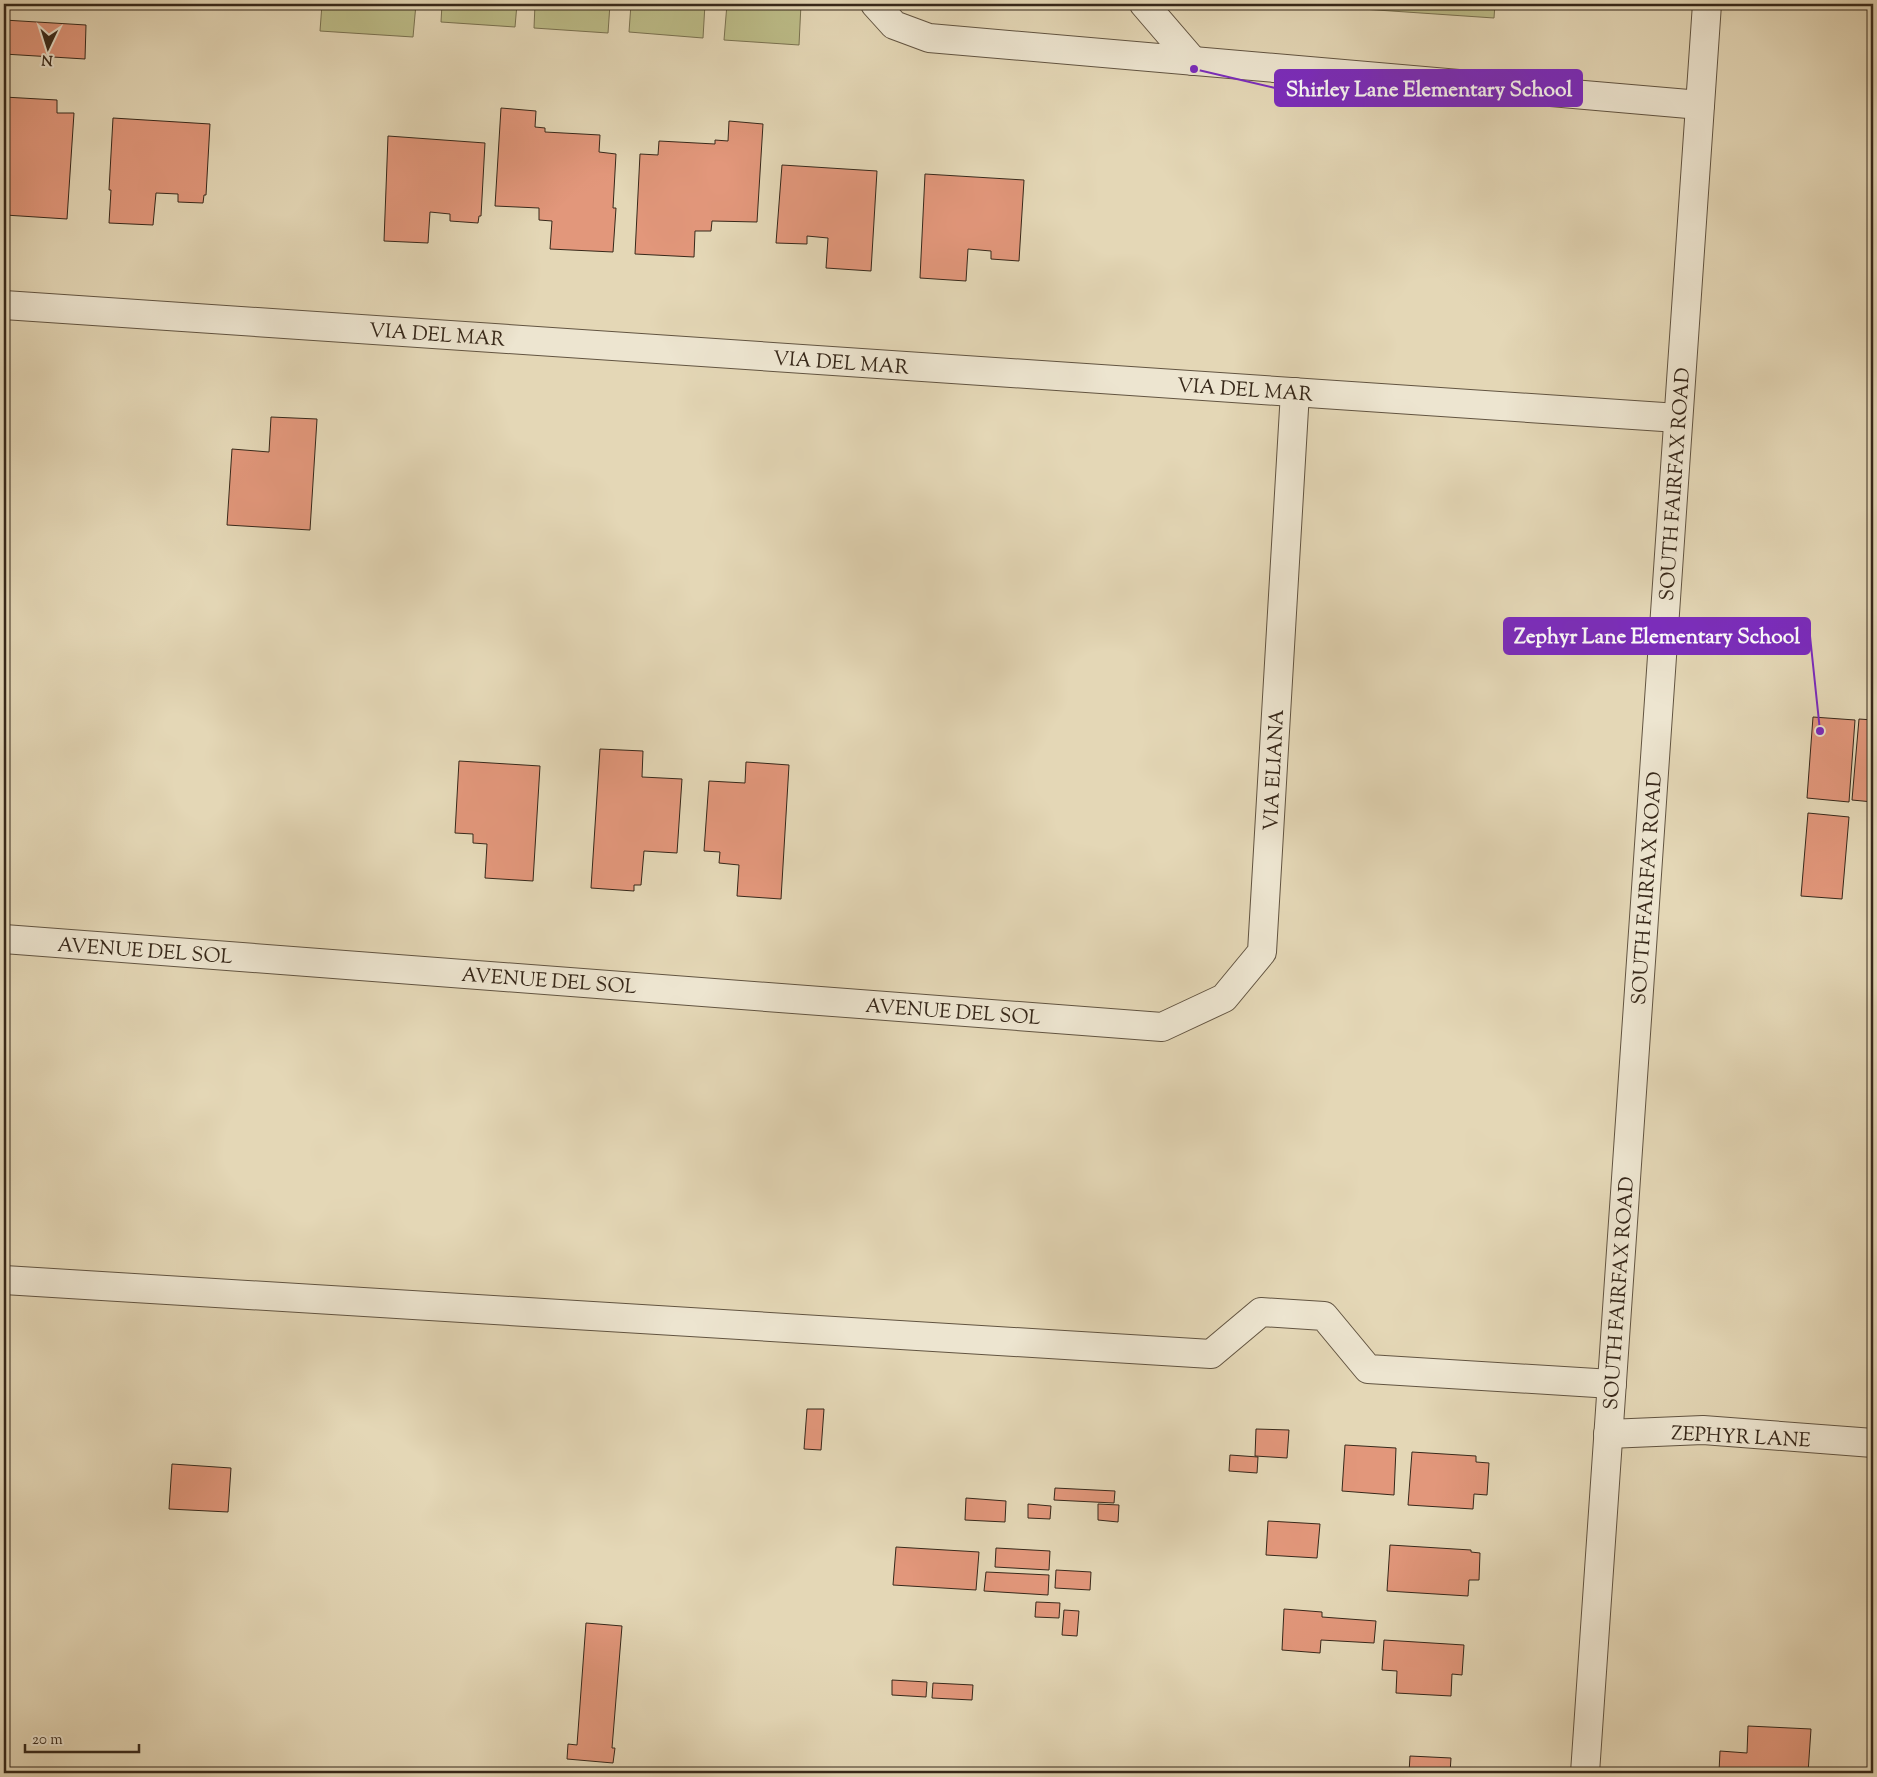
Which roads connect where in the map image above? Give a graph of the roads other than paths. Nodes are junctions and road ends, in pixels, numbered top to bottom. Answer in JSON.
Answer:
{"nodes":[{"id":1,"x":875,"y":4,"type":"edge"},
{"id":2,"x":1144,"y":4,"type":"edge"},
{"id":3,"x":1707,"y":4,"type":"edge"},
{"id":4,"x":1193,"y":61,"type":"junction"},
{"id":5,"x":1700,"y":105,"type":"junction"},
{"id":6,"x":4,"y":305,"type":"edge"},
{"id":7,"x":1295,"y":392,"type":"junction"},
{"id":8,"x":1678,"y":418,"type":"junction"},
{"id":9,"x":4,"y":939,"type":"edge"},
{"id":10,"x":1095,"y":1022,"type":"joint"},
{"id":11,"x":4,"y":1280,"type":"edge"},
{"id":12,"x":1612,"y":1384,"type":"junction"},
{"id":13,"x":1608,"y":1434,"type":"junction"},
{"id":14,"x":1873,"y":1443,"type":"edge"},
{"id":15,"x":1585,"y":1773,"type":"edge"}],
"edges":[{"from":1,"to":4,"type":"street"},
{"from":2,"to":4,"type":"street"},
{"from":3,"to":5,"type":"street","name":"SOUTH FAIRFAX ROAD"},
{"from":4,"to":5,"type":"street"},
{"from":5,"to":8,"type":"street","name":"SOUTH FAIRFAX ROAD"},
{"from":6,"to":7,"type":"street","name":"VIA DEL MAR"},
{"from":7,"to":8,"type":"street","name":"VIA DEL MAR"},
{"from":7,"to":10,"type":"street","name":"VIA ELIANA"},
{"from":8,"to":12,"type":"street","name":"SOUTH FAIRFAX ROAD"},
{"from":9,"to":10,"type":"street","name":"AVENUE DEL SOL"},
{"from":11,"to":12,"type":"street"},
{"from":12,"to":13,"type":"street","name":"SOUTH FAIRFAX ROAD"},
{"from":13,"to":14,"type":"street","name":"ZEPHYR LANE"},
{"from":13,"to":15,"type":"street","name":"SOUTH FAIRFAX ROAD"}]}
